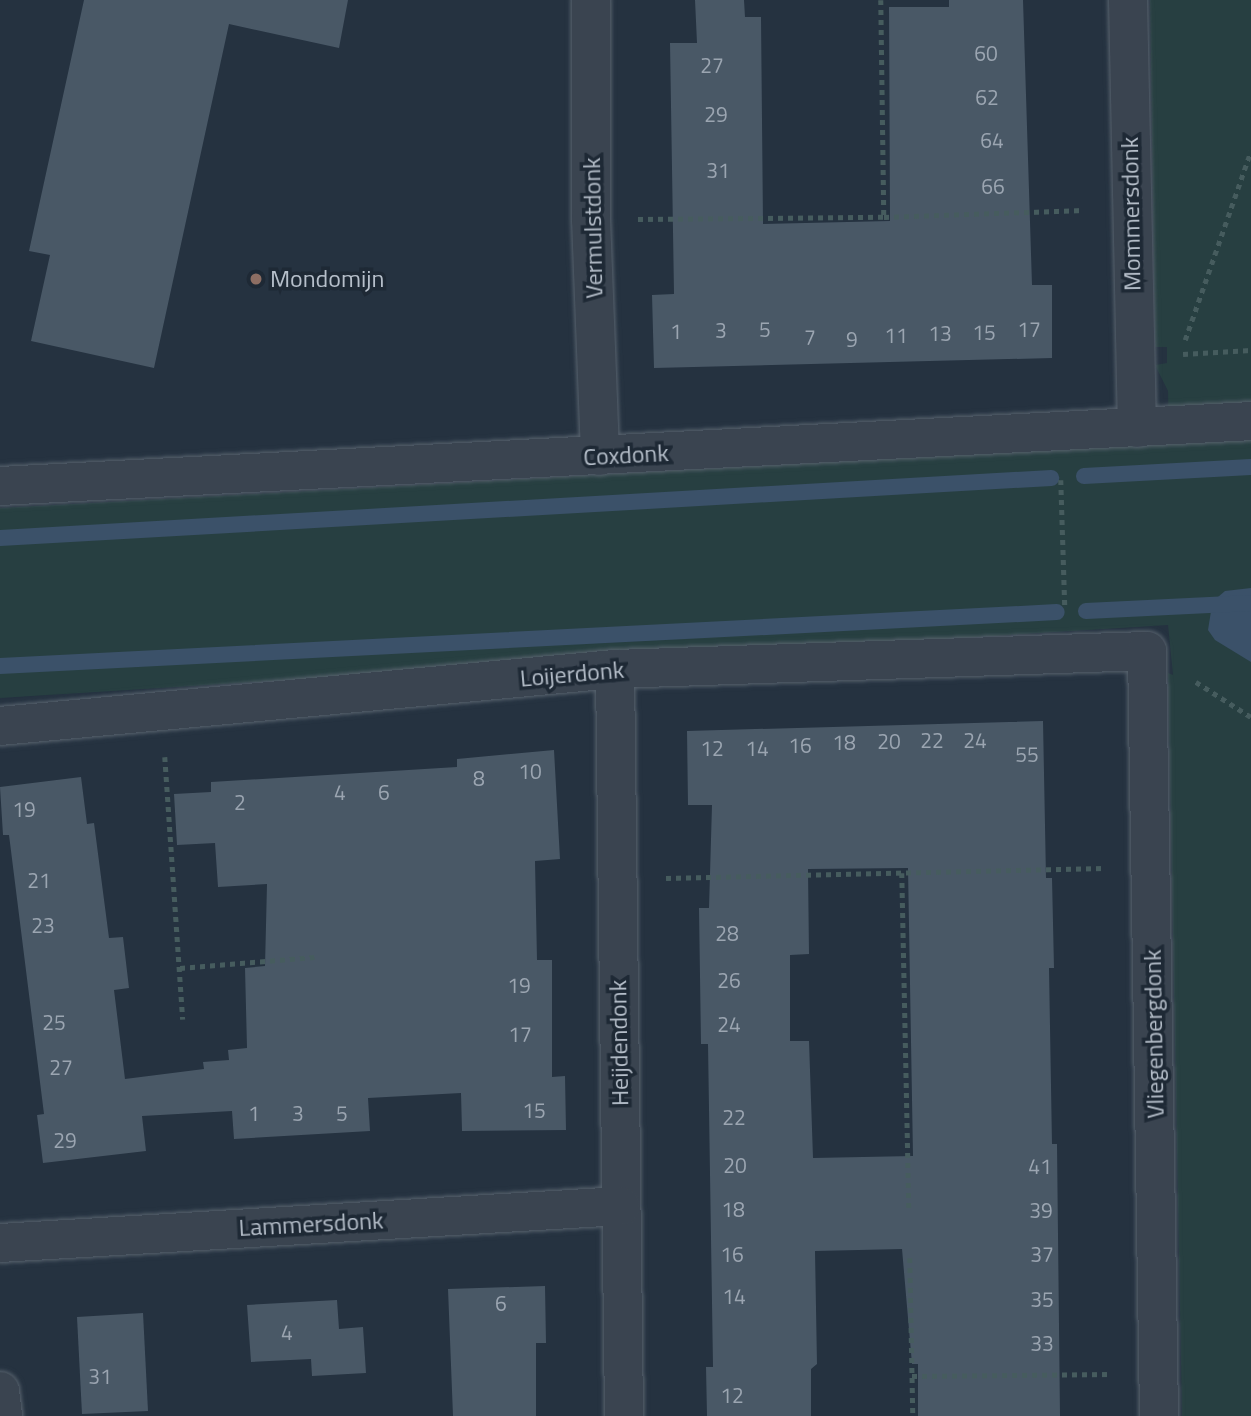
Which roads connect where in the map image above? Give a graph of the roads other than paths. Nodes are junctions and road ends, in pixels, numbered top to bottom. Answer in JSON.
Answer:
{"nodes":[{"id":1,"x":591,"y":0,"type":"edge"},
{"id":2,"x":1128,"y":0,"type":"edge"},
{"id":3,"x":1251,"y":421,"type":"edge"},
{"id":4,"x":1137,"y":428,"type":"junction"},
{"id":5,"x":600,"y":456,"type":"junction"},
{"id":6,"x":0,"y":486,"type":"edge"},
{"id":7,"x":1147,"y":651,"type":"joint"},
{"id":8,"x":615,"y":669,"type":"junction"},
{"id":9,"x":0,"y":726,"type":"edge"},
{"id":10,"x":621,"y":1206,"type":"junction"},
{"id":11,"x":0,"y":1243,"type":"edge"},
{"id":12,"x":0,"y":1391,"type":"edge"},
{"id":13,"x":3,"y":1416,"type":"edge"},
{"id":14,"x":624,"y":1416,"type":"edge"},
{"id":15,"x":1159,"y":1416,"type":"edge"}],
"edges":[{"from":1,"to":5,"type":"street","name":"Vermulstdonk"},
{"from":2,"to":4,"type":"street","name":"Mommersdonk"},
{"from":3,"to":4,"type":"street","name":"Coxdonk"},
{"from":4,"to":5,"type":"street","name":"Coxdonk"},
{"from":5,"to":6,"type":"street","name":"Coxdonk"},
{"from":7,"to":8,"type":"street","name":"Loijerdonk"},
{"from":7,"to":15,"type":"street","name":"Vliegenbergdonk"},
{"from":8,"to":9,"type":"street","name":"Loijerdonk"},
{"from":8,"to":10,"type":"street","name":"Heijdendonk"},
{"from":10,"to":11,"type":"street","name":"Lammersdonk"},
{"from":10,"to":14,"type":"street","name":"Heijdendonk"},
{"from":12,"to":13,"type":"street"}]}
